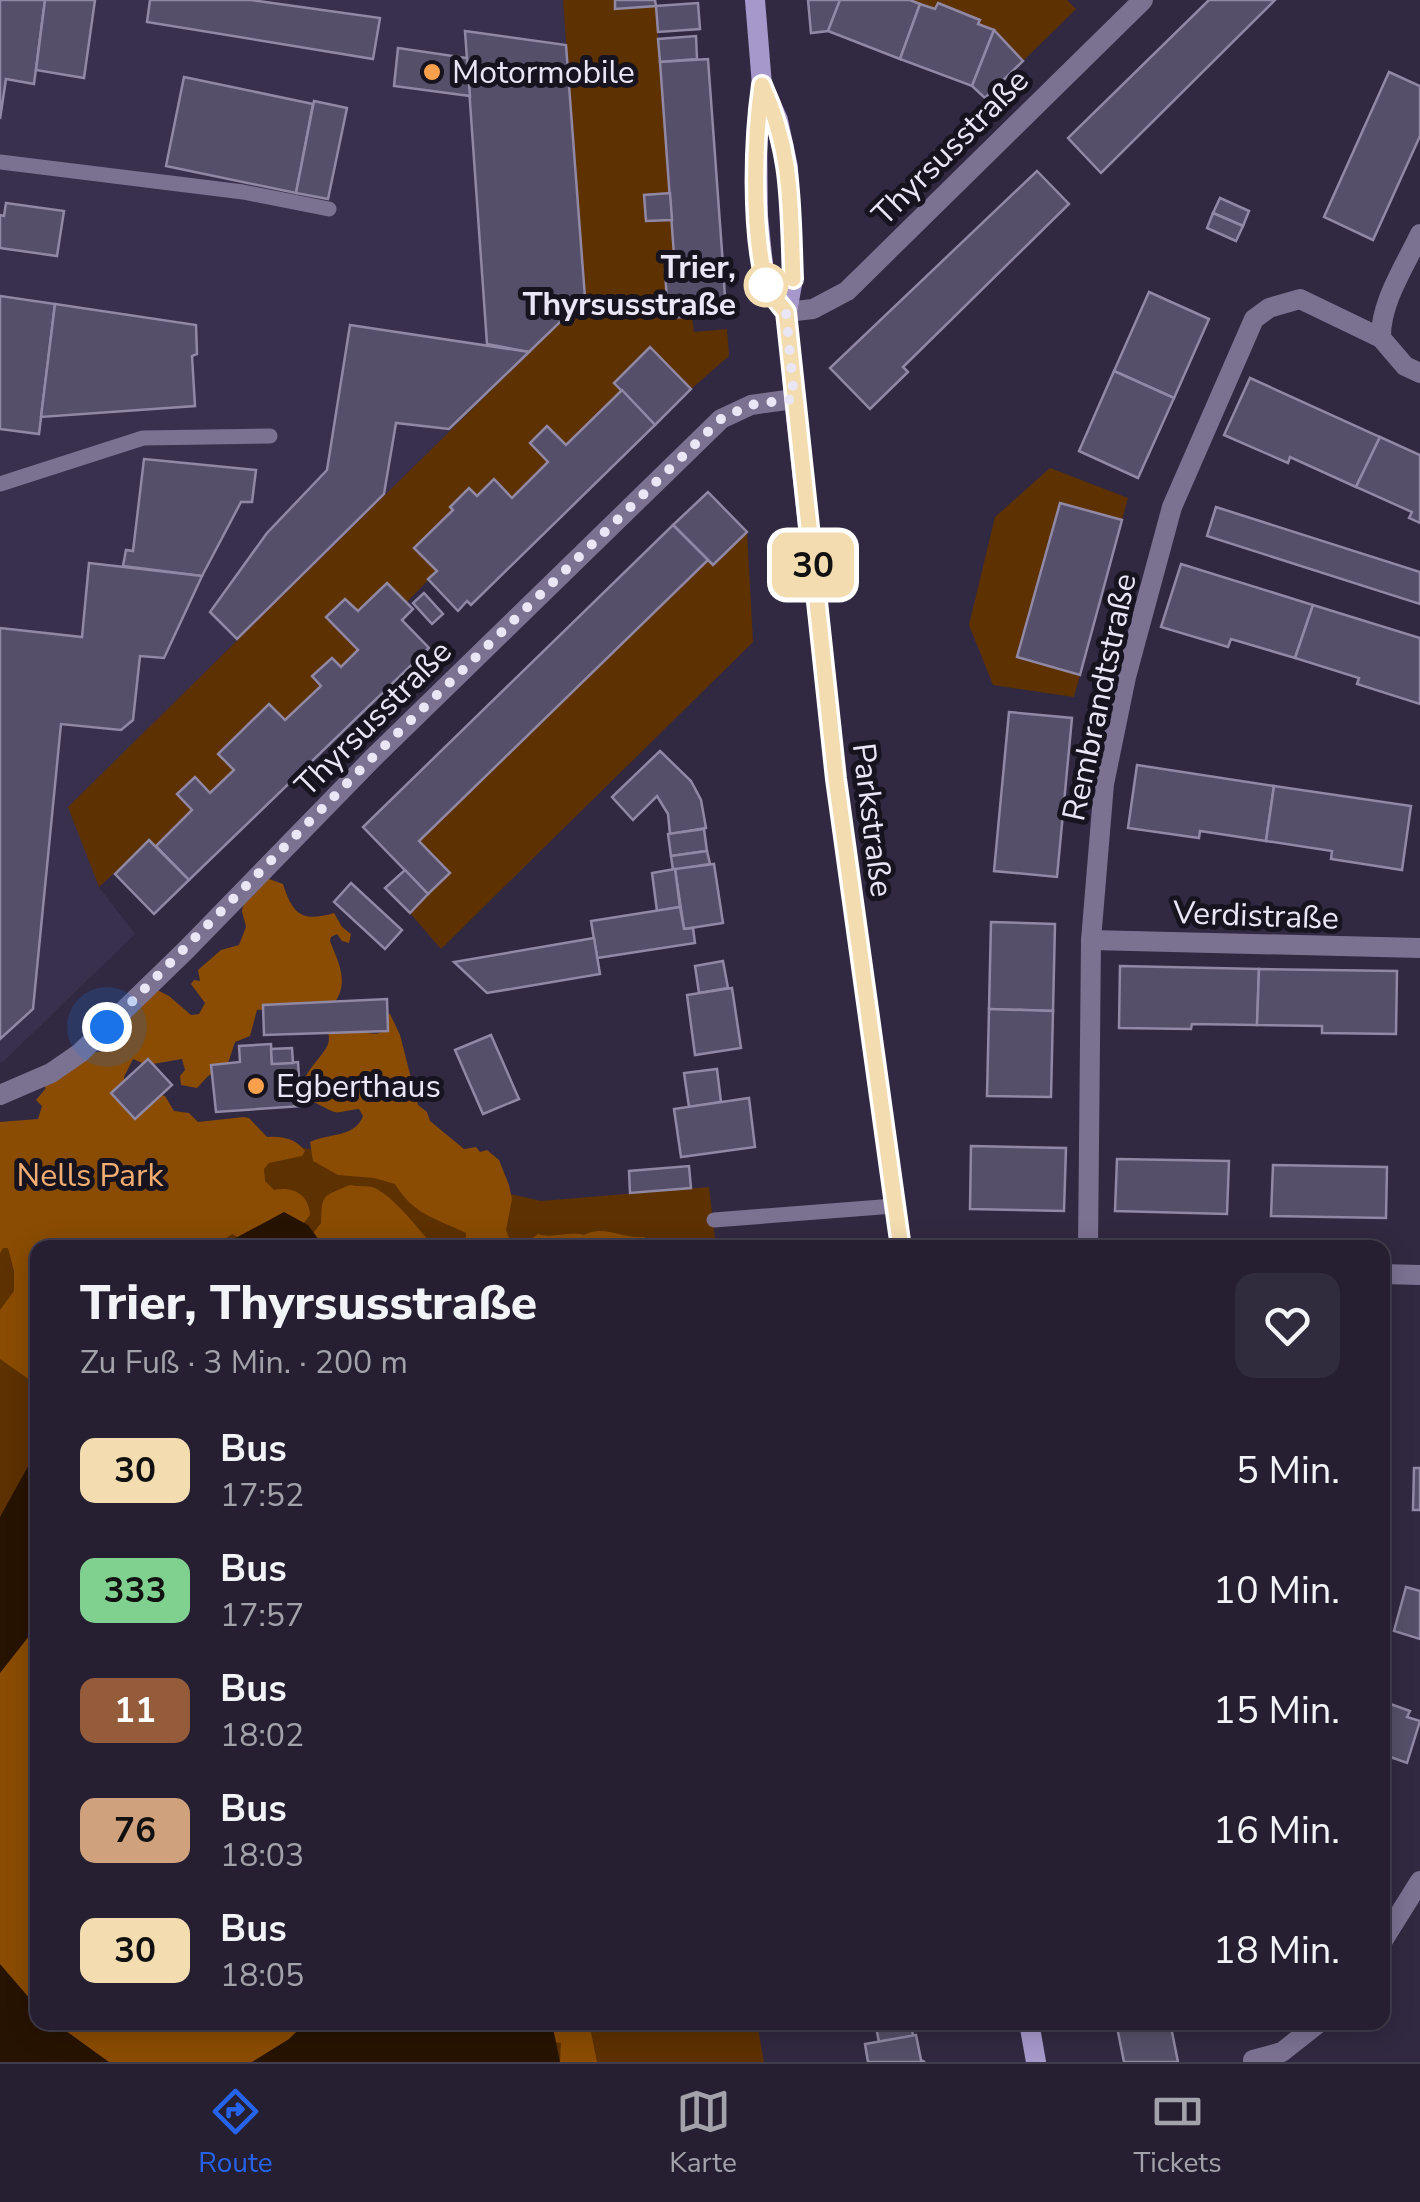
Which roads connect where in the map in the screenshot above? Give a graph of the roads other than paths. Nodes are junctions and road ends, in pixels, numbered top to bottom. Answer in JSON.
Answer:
{"nodes":[{"id":1,"x":755,"y":0,"type":"edge"},
{"id":2,"x":1143,"y":0,"type":"edge"},
{"id":3,"x":762,"y":85,"type":"junction"},
{"id":4,"x":0,"y":162,"type":"edge"},
{"id":5,"x":328,"y":209,"type":"dead end"},
{"id":6,"x":1420,"y":234,"type":"edge"},
{"id":7,"x":786,"y":312,"type":"junction"},
{"id":8,"x":1382,"y":338,"type":"junction"},
{"id":9,"x":1420,"y":373,"type":"edge"},
{"id":10,"x":794,"y":399,"type":"junction"},
{"id":11,"x":270,"y":436,"type":"dead end"},
{"id":12,"x":0,"y":484,"type":"edge"},
{"id":13,"x":1090,"y":940,"type":"junction"},
{"id":14,"x":1420,"y":948,"type":"edge"},
{"id":15,"x":0,"y":1095,"type":"edge"},
{"id":16,"x":894,"y":1206,"type":"junction"},
{"id":17,"x":714,"y":1220,"type":"dead end"},
{"id":18,"x":900,"y":1240,"type":"edge"},
{"id":19,"x":1088,"y":1240,"type":"edge"},
{"id":20,"x":1390,"y":1274,"type":"edge"},
{"id":21,"x":1420,"y":1275,"type":"edge"},
{"id":22,"x":1420,"y":1881,"type":"edge"},
{"id":23,"x":1390,"y":1929,"type":"edge"},
{"id":24,"x":1030,"y":2030,"type":"edge"},
{"id":25,"x":1310,"y":2030,"type":"edge"},
{"id":26,"x":1254,"y":2060,"type":"edge"},
{"id":27,"x":1036,"y":2062,"type":"edge"}],
"edges":[{"from":1,"to":3,"type":"street"},
{"from":2,"to":7,"type":"street","name":"Thyrsusstraße"},
{"from":3,"to":7,"type":"street"},
{"from":3,"to":7,"type":"street"},
{"from":4,"to":5,"type":"lane"},
{"from":6,"to":8,"type":"street"},
{"from":7,"to":10,"type":"street","name":"Parkstraße"},
{"from":8,"to":9,"type":"street","name":"Rembrandtstraße"},
{"from":8,"to":13,"type":"street","name":"Rembrandtstraße"},
{"from":10,"to":15,"type":"street","name":"Thyrsusstraße"},
{"from":10,"to":16,"type":"street","name":"Parkstraße"},
{"from":11,"to":12,"type":"lane"},
{"from":13,"to":14,"type":"street","name":"Verdistraße"},
{"from":13,"to":19,"type":"street","name":"Rembrandtstraße"},
{"from":16,"to":17,"type":"lane"},
{"from":16,"to":18,"type":"street","name":"Parkstraße"},
{"from":20,"to":21,"type":"street"},
{"from":22,"to":23,"type":"street"},
{"from":24,"to":27,"type":"street"},
{"from":25,"to":26,"type":"street"}]}
